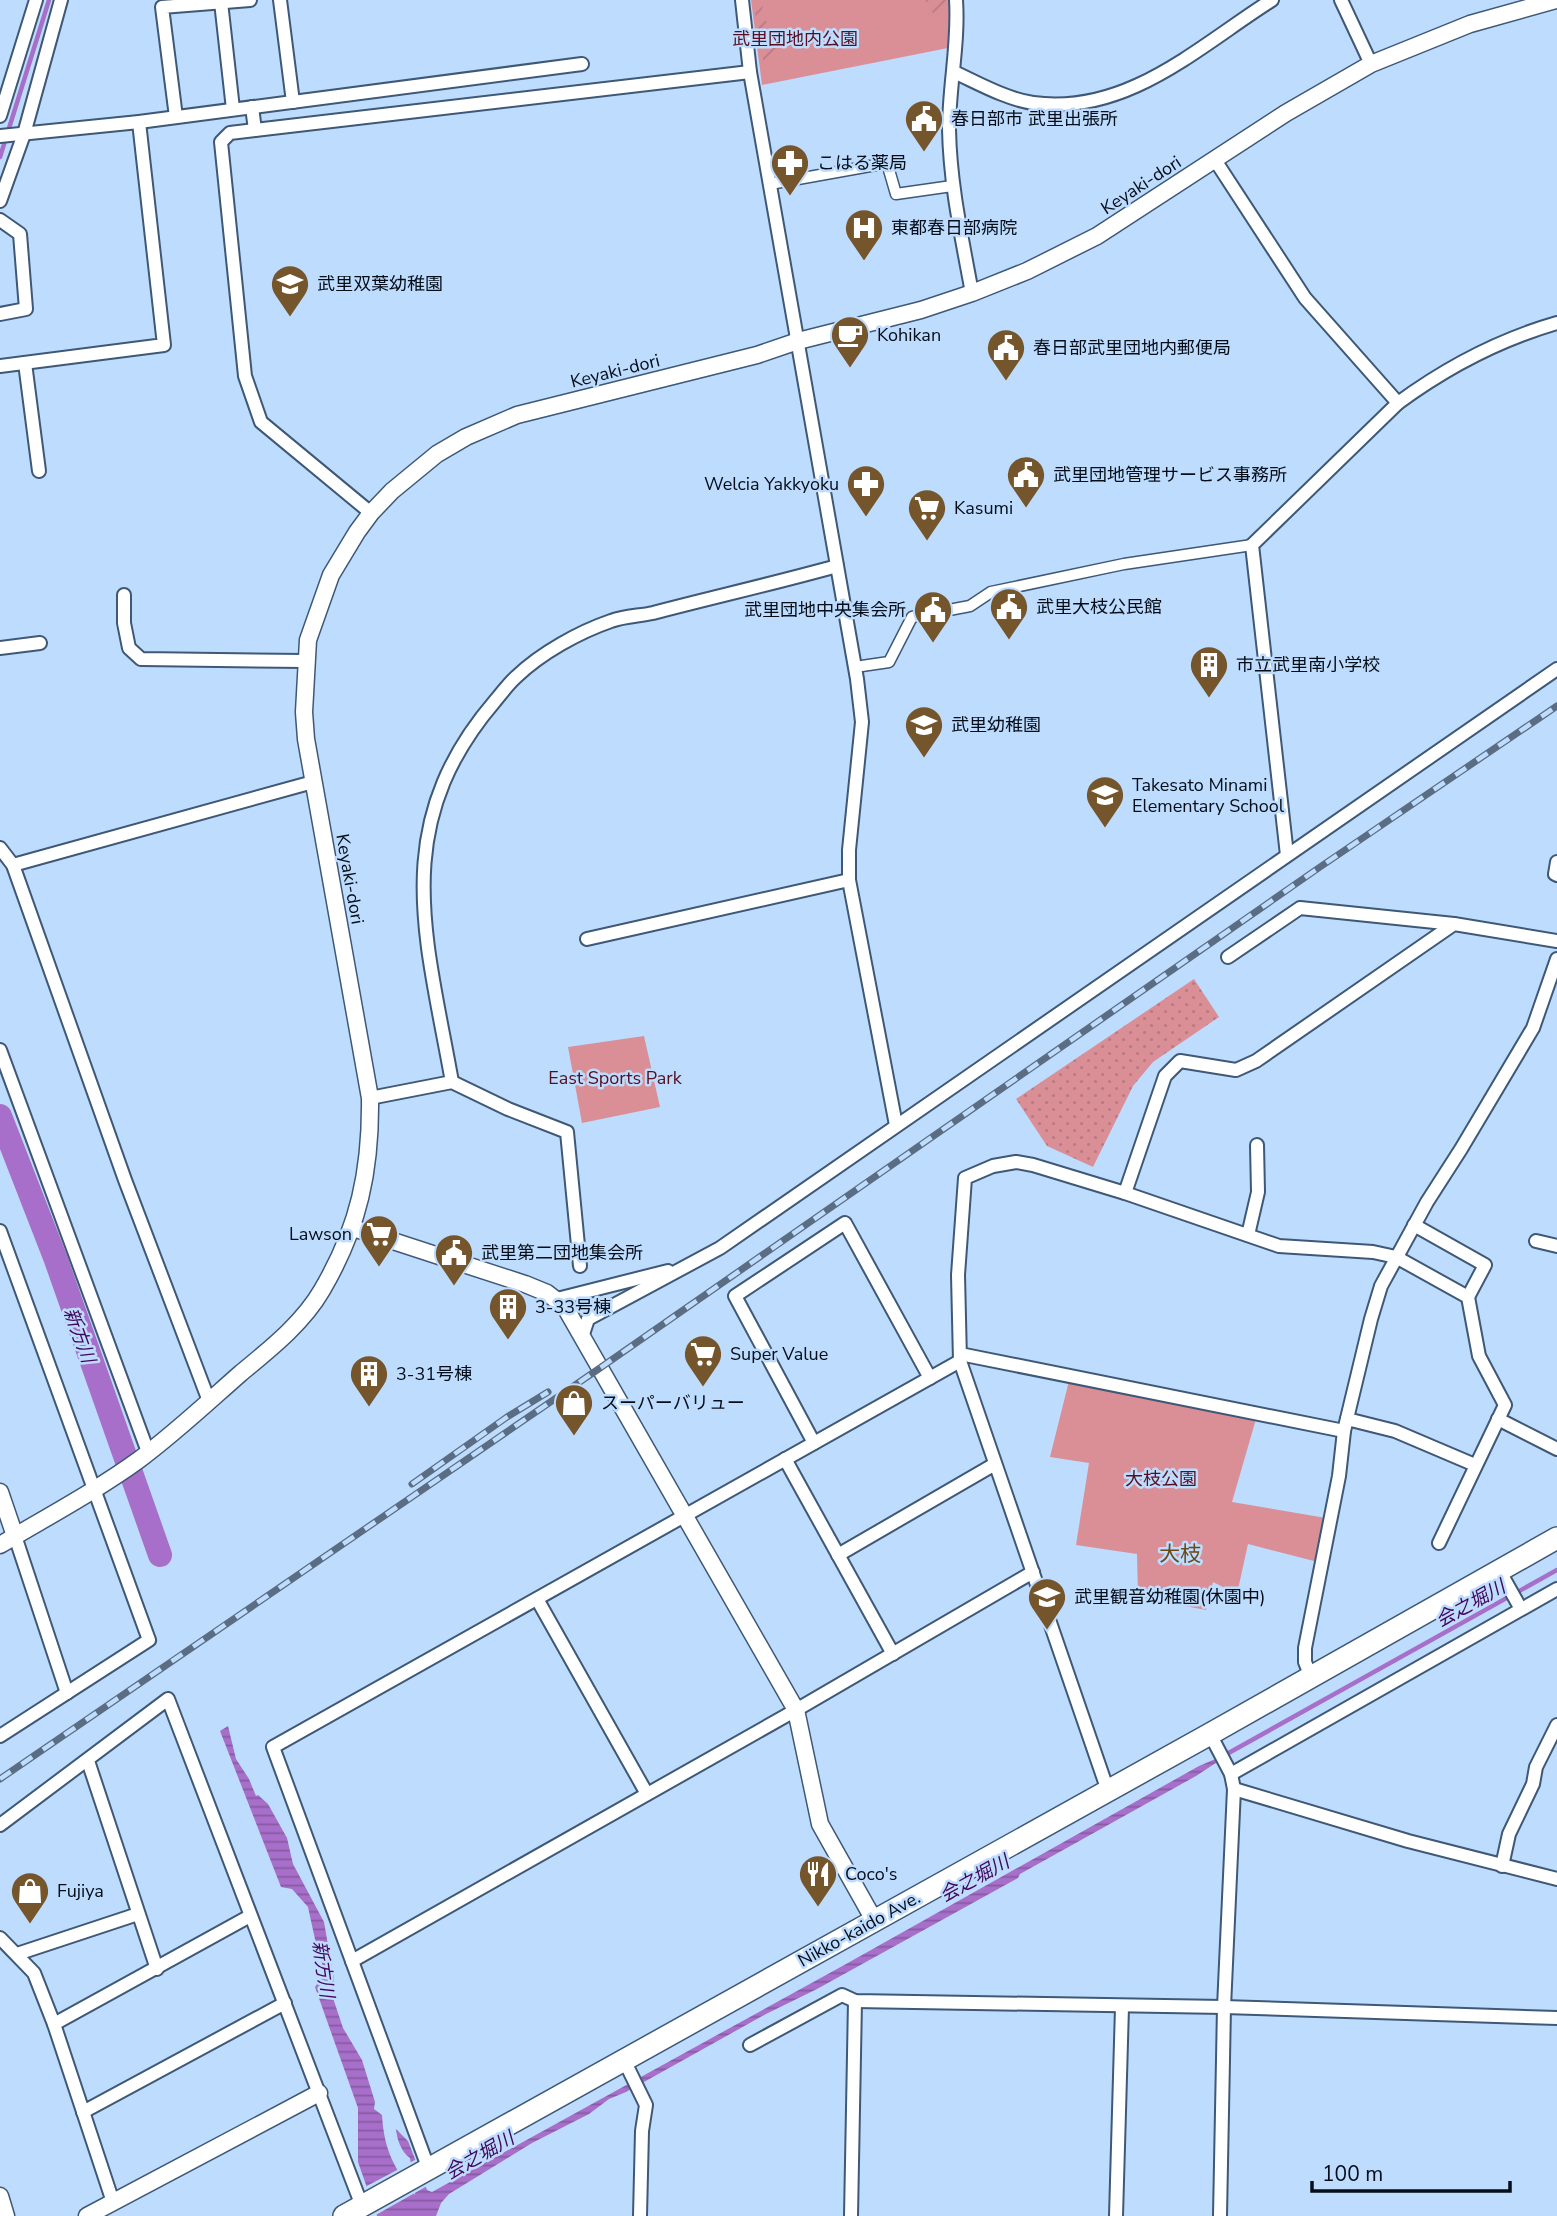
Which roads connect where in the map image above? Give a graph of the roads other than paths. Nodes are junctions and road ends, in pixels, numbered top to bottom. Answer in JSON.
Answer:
{"nodes":[{"id":1,"x":36,"y":0,"type":"edge"},
{"id":2,"x":61,"y":0,"type":"edge"},
{"id":3,"x":250,"y":0,"type":"edge"},
{"id":4,"x":280,"y":0,"type":"edge"},
{"id":5,"x":741,"y":0,"type":"edge"},
{"id":6,"x":956,"y":0,"type":"edge"},
{"id":7,"x":1272,"y":0,"type":"edge"},
{"id":8,"x":1341,"y":0,"type":"edge"},
{"id":9,"x":1556,"y":0,"type":"edge"},
{"id":10,"x":221,"y":2,"type":"junction"},
{"id":11,"x":174,"y":3,"type":"edge"},
{"id":12,"x":582,"y":64,"type":"dead end"},
{"id":13,"x":1371,"y":64,"type":"junction"},
{"id":14,"x":750,"y":72,"type":"junction"},
{"id":15,"x":954,"y":72,"type":"junction"},
{"id":16,"x":293,"y":102,"type":"junction"},
{"id":17,"x":252,"y":107,"type":"junction"},
{"id":18,"x":233,"y":109,"type":"junction"},
{"id":19,"x":0,"y":116,"type":"edge"},
{"id":20,"x":176,"y":117,"type":"junction"},
{"id":21,"x":139,"y":122,"type":"junction"},
{"id":22,"x":255,"y":130,"type":"junction"},
{"id":23,"x":24,"y":134,"type":"junction"},
{"id":24,"x":0,"y":136,"type":"edge"},
{"id":25,"x":1215,"y":160,"type":"junction"},
{"id":26,"x":771,"y":184,"type":"junction"},
{"id":27,"x":952,"y":187,"type":"junction"},
{"id":28,"x":0,"y":201,"type":"edge"},
{"id":29,"x":0,"y":220,"type":"edge"},
{"id":30,"x":972,"y":293,"type":"junction"},
{"id":31,"x":0,"y":314,"type":"edge"},
{"id":32,"x":1557,"y":323,"type":"edge"},
{"id":33,"x":798,"y":341,"type":"junction"},
{"id":34,"x":24,"y":363,"type":"junction"},
{"id":35,"x":0,"y":366,"type":"edge"},
{"id":36,"x":1398,"y":403,"type":"junction"},
{"id":37,"x":39,"y":471,"type":"dead end"},
{"id":38,"x":371,"y":513,"type":"junction"},
{"id":39,"x":1252,"y":545,"type":"junction"},
{"id":40,"x":838,"y":566,"type":"junction"},
{"id":41,"x":124,"y":595,"type":"dead end"},
{"id":42,"x":0,"y":634,"type":"edge"},
{"id":43,"x":40,"y":643,"type":"dead end"},
{"id":44,"x":1,"y":647,"type":"edge"},
{"id":45,"x":305,"y":661,"type":"junction"},
{"id":46,"x":855,"y":667,"type":"junction"},
{"id":47,"x":1557,"y":669,"type":"edge"},
{"id":48,"x":313,"y":782,"type":"junction"},
{"id":49,"x":0,"y":848,"type":"edge"},
{"id":50,"x":1287,"y":855,"type":"junction"},
{"id":51,"x":1557,"y":862,"type":"edge"},
{"id":52,"x":13,"y":865,"type":"junction"},
{"id":53,"x":1557,"y":875,"type":"edge"},
{"id":54,"x":849,"y":880,"type":"junction"},
{"id":55,"x":1454,"y":924,"type":"junction"},
{"id":56,"x":587,"y":939,"type":"dead end"},
{"id":57,"x":1557,"y":941,"type":"edge"},
{"id":58,"x":1228,"y":957,"type":"dead end"},
{"id":59,"x":1557,"y":959,"type":"edge"},
{"id":60,"x":0,"y":1050,"type":"edge"},
{"id":61,"x":452,"y":1082,"type":"junction"},
{"id":62,"x":370,"y":1098,"type":"junction"},
{"id":63,"x":896,"y":1125,"type":"junction"},
{"id":64,"x":1257,"y":1145,"type":"dead end"},
{"id":65,"x":1125,"y":1193,"type":"junction"},
{"id":66,"x":1414,"y":1225,"type":"junction"},
{"id":67,"x":353,"y":1228,"type":"junction"},
{"id":68,"x":0,"y":1231,"type":"edge"},
{"id":69,"x":1248,"y":1235,"type":"junction"},
{"id":70,"x":1536,"y":1241,"type":"dead end"},
{"id":71,"x":1557,"y":1246,"type":"edge"},
{"id":72,"x":1396,"y":1257,"type":"junction"},
{"id":73,"x":580,"y":1266,"type":"dead end"},
{"id":74,"x":689,"y":1266,"type":"junction"},
{"id":75,"x":1468,"y":1297,"type":"junction"},
{"id":76,"x":557,"y":1299,"type":"junction"},
{"id":77,"x":582,"y":1337,"type":"junction"},
{"id":78,"x":960,"y":1358,"type":"junction"},
{"id":79,"x":930,"y":1378,"type":"junction"},
{"id":80,"x":209,"y":1401,"type":"junction"},
{"id":81,"x":1498,"y":1419,"type":"junction"},
{"id":82,"x":1345,"y":1425,"type":"junction"},
{"id":83,"x":814,"y":1443,"type":"junction"},
{"id":84,"x":1557,"y":1449,"type":"edge"},
{"id":85,"x":144,"y":1456,"type":"junction"},
{"id":86,"x":785,"y":1459,"type":"junction"},
{"id":87,"x":995,"y":1464,"type":"junction"},
{"id":88,"x":1475,"y":1465,"type":"junction"},
{"id":89,"x":93,"y":1490,"type":"junction"},
{"id":90,"x":0,"y":1492,"type":"edge"},
{"id":91,"x":686,"y":1515,"type":"junction"},
{"id":92,"x":15,"y":1536,"type":"junction"},
{"id":93,"x":1557,"y":1538,"type":"edge"},
{"id":94,"x":1439,"y":1544,"type":"dead end"},
{"id":95,"x":0,"y":1545,"type":"edge"},
{"id":96,"x":838,"y":1555,"type":"junction"},
{"id":97,"x":1032,"y":1572,"type":"junction"},
{"id":98,"x":1504,"y":1577,"type":"junction"},
{"id":99,"x":1557,"y":1589,"type":"edge"},
{"id":100,"x":537,"y":1599,"type":"junction"},
{"id":101,"x":1520,"y":1607,"type":"junction"},
{"id":102,"x":892,"y":1654,"type":"junction"},
{"id":103,"x":1311,"y":1677,"type":"junction"},
{"id":104,"x":67,"y":1693,"type":"junction"},
{"id":105,"x":796,"y":1710,"type":"junction"},
{"id":106,"x":1557,"y":1725,"type":"edge"},
{"id":107,"x":0,"y":1736,"type":"edge"},
{"id":108,"x":1214,"y":1740,"type":"junction"},
{"id":109,"x":88,"y":1761,"type":"junction"},
{"id":110,"x":1230,"y":1772,"type":"junction"},
{"id":111,"x":1234,"y":1789,"type":"junction"},
{"id":112,"x":1108,"y":1790,"type":"junction"},
{"id":113,"x":647,"y":1794,"type":"junction"},
{"id":114,"x":0,"y":1825,"type":"edge"},
{"id":115,"x":1502,"y":1866,"type":"junction"},
{"id":116,"x":1557,"y":1879,"type":"edge"},
{"id":117,"x":138,"y":1914,"type":"junction"},
{"id":118,"x":250,"y":1916,"type":"junction"},
{"id":119,"x":874,"y":1920,"type":"junction"},
{"id":120,"x":0,"y":1938,"type":"edge"},
{"id":121,"x":17,"y":1954,"type":"junction"},
{"id":122,"x":352,"y":1961,"type":"junction"},
{"id":123,"x":157,"y":1969,"type":"junction"},
{"id":124,"x":855,"y":2001,"type":"junction"},
{"id":125,"x":285,"y":2003,"type":"junction"},
{"id":126,"x":1122,"y":2007,"type":"junction"},
{"id":127,"x":1224,"y":2007,"type":"junction"},
{"id":128,"x":1557,"y":2018,"type":"edge"},
{"id":129,"x":54,"y":2024,"type":"junction"},
{"id":130,"x":750,"y":2045,"type":"dead end"},
{"id":131,"x":629,"y":2069,"type":"junction"},
{"id":132,"x":319,"y":2093,"type":"junction"},
{"id":133,"x":83,"y":2112,"type":"junction"},
{"id":134,"x":426,"y":2169,"type":"junction"},
{"id":135,"x":0,"y":2196,"type":"edge"},
{"id":136,"x":113,"y":2202,"type":"junction"},
{"id":137,"x":357,"y":2209,"type":"edge"},
{"id":138,"x":6,"y":2216,"type":"edge"},
{"id":139,"x":87,"y":2216,"type":"edge"},
{"id":140,"x":640,"y":2216,"type":"edge"},
{"id":141,"x":851,"y":2216,"type":"edge"},
{"id":142,"x":1116,"y":2216,"type":"edge"},
{"id":143,"x":1220,"y":2216,"type":"edge"}],
"edges":[{"from":1,"to":19,"type":"street"},
{"from":2,"to":23,"type":"street"},
{"from":3,"to":10,"type":"street"},
{"from":4,"to":16,"type":"street"},
{"from":5,"to":14,"type":"street"},
{"from":6,"to":15,"type":"street"},
{"from":7,"to":15,"type":"street"},
{"from":8,"to":13,"type":"street"},
{"from":9,"to":13,"type":"street","name":"Keyaki-dori"},
{"from":10,"to":11,"type":"street"},
{"from":10,"to":18,"type":"street"},
{"from":11,"to":20,"type":"street"},
{"from":12,"to":16,"type":"street"},
{"from":13,"to":25,"type":"street","name":"Keyaki-dori"},
{"from":14,"to":22,"type":"street"},
{"from":14,"to":26,"type":"street"},
{"from":15,"to":27,"type":"street"},
{"from":16,"to":17,"type":"street"},
{"from":17,"to":18,"type":"street"},
{"from":17,"to":22,"type":"street"},
{"from":18,"to":20,"type":"street"},
{"from":20,"to":21,"type":"street"},
{"from":21,"to":23,"type":"street"},
{"from":21,"to":34,"type":"street"},
{"from":22,"to":38,"type":"street"},
{"from":23,"to":24,"type":"street"},
{"from":23,"to":28,"type":"street"},
{"from":25,"to":30,"type":"street","name":"Keyaki-dori"},
{"from":25,"to":36,"type":"street"},
{"from":26,"to":27,"type":"street"},
{"from":26,"to":33,"type":"street"},
{"from":27,"to":30,"type":"street"},
{"from":29,"to":31,"type":"street"},
{"from":30,"to":33,"type":"street","name":"Keyaki-dori"},
{"from":32,"to":36,"type":"street"},
{"from":33,"to":38,"type":"street","name":"Keyaki-dori"},
{"from":33,"to":40,"type":"street"},
{"from":34,"to":35,"type":"street"},
{"from":34,"to":37,"type":"street"},
{"from":36,"to":39,"type":"street"},
{"from":38,"to":45,"type":"street","name":"Keyaki-dori"},
{"from":39,"to":46,"type":"street"},
{"from":39,"to":50,"type":"street"},
{"from":40,"to":46,"type":"street"},
{"from":40,"to":61,"type":"street"},
{"from":41,"to":45,"type":"street"},
{"from":42,"to":44,"type":"street"},
{"from":43,"to":44,"type":"street"},
{"from":45,"to":48,"type":"street","name":"Keyaki-dori"},
{"from":46,"to":54,"type":"street"},
{"from":47,"to":50,"type":"street"},
{"from":48,"to":52,"type":"street"},
{"from":48,"to":62,"type":"street","name":"Keyaki-dori"},
{"from":49,"to":52,"type":"street"},
{"from":50,"to":63,"type":"street"},
{"from":51,"to":53,"type":"street"},
{"from":52,"to":80,"type":"street"},
{"from":54,"to":56,"type":"street"},
{"from":54,"to":63,"type":"street"},
{"from":55,"to":57,"type":"street"},
{"from":55,"to":58,"type":"street"},
{"from":55,"to":65,"type":"street"},
{"from":59,"to":66,"type":"street"},
{"from":60,"to":85,"type":"street"},
{"from":61,"to":62,"type":"street"},
{"from":61,"to":73,"type":"street"},
{"from":62,"to":67,"type":"street","name":"Keyaki-dori"},
{"from":63,"to":74,"type":"street"},
{"from":64,"to":69,"type":"street"},
{"from":65,"to":69,"type":"street"},
{"from":65,"to":78,"type":"street"},
{"from":66,"to":72,"type":"street"},
{"from":66,"to":75,"type":"street"},
{"from":67,"to":76,"type":"street"},
{"from":67,"to":80,"type":"street","name":"Keyaki-dori"},
{"from":68,"to":89,"type":"street"},
{"from":69,"to":72,"type":"street"},
{"from":70,"to":71,"type":"street"},
{"from":72,"to":75,"type":"street"},
{"from":72,"to":82,"type":"street"},
{"from":74,"to":76,"type":"street"},
{"from":74,"to":77,"type":"street"},
{"from":75,"to":81,"type":"street"},
{"from":76,"to":77,"type":"street"},
{"from":77,"to":91,"type":"street"},
{"from":78,"to":79,"type":"street"},
{"from":78,"to":82,"type":"street"},
{"from":78,"to":87,"type":"street"},
{"from":79,"to":83,"type":"street"},
{"from":79,"to":83,"type":"street"},
{"from":80,"to":85,"type":"street","name":"Keyaki-dori"},
{"from":81,"to":84,"type":"street"},
{"from":81,"to":88,"type":"street"},
{"from":82,"to":88,"type":"street"},
{"from":82,"to":103,"type":"street"},
{"from":83,"to":86,"type":"street"},
{"from":85,"to":89,"type":"street","name":"Keyaki-dori"},
{"from":86,"to":91,"type":"street"},
{"from":86,"to":96,"type":"street"},
{"from":87,"to":96,"type":"street"},
{"from":87,"to":97,"type":"street"},
{"from":88,"to":94,"type":"street"},
{"from":89,"to":92,"type":"street","name":"Keyaki-dori"},
{"from":89,"to":104,"type":"street"},
{"from":90,"to":92,"type":"street"},
{"from":91,"to":100,"type":"street"},
{"from":91,"to":105,"type":"street"},
{"from":92,"to":95,"type":"street","name":"Keyaki-dori"},
{"from":92,"to":104,"type":"street"},
{"from":93,"to":98,"type":"highway","name":"Nikko-kaido Ave."},
{"from":96,"to":102,"type":"street"},
{"from":97,"to":102,"type":"street"},
{"from":97,"to":112,"type":"street"},
{"from":98,"to":101,"type":"street"},
{"from":98,"to":103,"type":"highway","name":"Nikko-kaido Ave."},
{"from":99,"to":101,"type":"street"},
{"from":100,"to":113,"type":"street"},
{"from":100,"to":122,"type":"street"},
{"from":101,"to":110,"type":"street"},
{"from":102,"to":105,"type":"street"},
{"from":103,"to":108,"type":"highway","name":"Nikko-kaido Ave."},
{"from":104,"to":107,"type":"street"},
{"from":105,"to":113,"type":"street"},
{"from":105,"to":119,"type":"street"},
{"from":106,"to":115,"type":"street"},
{"from":108,"to":110,"type":"street"},
{"from":108,"to":112,"type":"highway","name":"Nikko-kaido Ave."},
{"from":109,"to":114,"type":"street"},
{"from":109,"to":117,"type":"street"},
{"from":109,"to":118,"type":"street"},
{"from":110,"to":111,"type":"street"},
{"from":111,"to":115,"type":"street"},
{"from":111,"to":127,"type":"street"},
{"from":112,"to":119,"type":"highway","name":"Nikko-kaido Ave."},
{"from":113,"to":122,"type":"street"},
{"from":115,"to":116,"type":"street"},
{"from":117,"to":121,"type":"street"},
{"from":117,"to":123,"type":"street"},
{"from":118,"to":123,"type":"street"},
{"from":118,"to":125,"type":"street"},
{"from":119,"to":131,"type":"highway","name":"Nikko-kaido Ave."},
{"from":120,"to":121,"type":"street"},
{"from":121,"to":129,"type":"street"},
{"from":122,"to":134,"type":"street"},
{"from":123,"to":129,"type":"street"},
{"from":124,"to":126,"type":"street"},
{"from":124,"to":130,"type":"street"},
{"from":124,"to":141,"type":"street"},
{"from":125,"to":132,"type":"street"},
{"from":125,"to":133,"type":"street"},
{"from":126,"to":127,"type":"street"},
{"from":126,"to":142,"type":"street"},
{"from":127,"to":128,"type":"street"},
{"from":127,"to":143,"type":"street"},
{"from":129,"to":133,"type":"street"},
{"from":131,"to":134,"type":"highway","name":"Nikko-kaido Ave."},
{"from":131,"to":140,"type":"street"},
{"from":132,"to":136,"type":"street"},
{"from":132,"to":137,"type":"street"},
{"from":133,"to":136,"type":"street"},
{"from":134,"to":137,"type":"highway","name":"Nikko-kaido Ave."},
{"from":135,"to":138,"type":"street"},
{"from":136,"to":139,"type":"street"}]}
